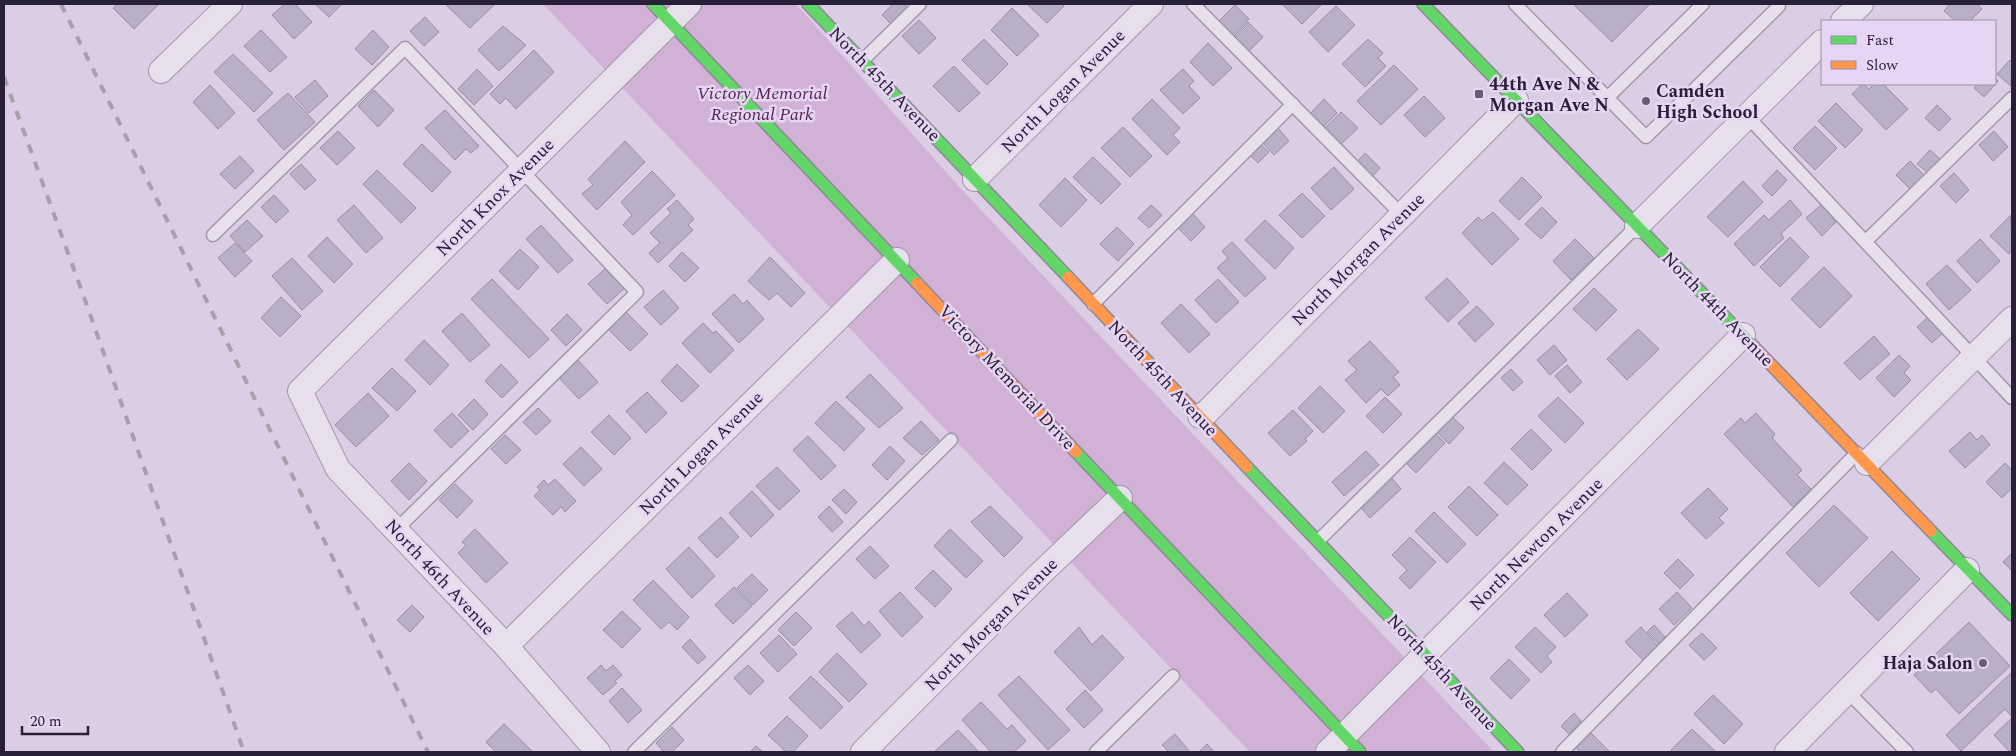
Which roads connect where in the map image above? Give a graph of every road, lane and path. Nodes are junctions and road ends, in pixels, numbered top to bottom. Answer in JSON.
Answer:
{"nodes":[{"id":1,"x":230,"y":4,"type":"edge"},
{"id":2,"x":653,"y":4,"type":"edge"},
{"id":3,"x":689,"y":4,"type":"edge"},
{"id":4,"x":808,"y":4,"type":"edge"},
{"id":5,"x":920,"y":4,"type":"edge"},
{"id":6,"x":1151,"y":4,"type":"edge"},
{"id":7,"x":1193,"y":4,"type":"edge"},
{"id":8,"x":1423,"y":4,"type":"edge"},
{"id":9,"x":1515,"y":4,"type":"edge"},
{"id":10,"x":1703,"y":4,"type":"edge"},
{"id":11,"x":1777,"y":4,"type":"edge"},
{"id":12,"x":1861,"y":4,"type":"edge"},
{"id":13,"x":1844,"y":20,"type":"edge"},
{"id":14,"x":671,"y":23,"type":"junction"},
{"id":15,"x":1821,"y":43,"type":"edge"},
{"id":16,"x":862,"y":61,"type":"junction"},
{"id":17,"x":161,"y":71,"type":"dead end"},
{"id":18,"x":1607,"y":98,"type":"junction"},
{"id":19,"x":2012,"y":98,"type":"edge"},
{"id":20,"x":1516,"y":100,"type":"junction"},
{"id":21,"x":1292,"y":104,"type":"junction"},
{"id":22,"x":1747,"y":116,"type":"junction"},
{"id":23,"x":522,"y":170,"type":"junction"},
{"id":24,"x":975,"y":179,"type":"junction"},
{"id":25,"x":1402,"y":215,"type":"junction"},
{"id":26,"x":1637,"y":226,"type":"junction"},
{"id":27,"x":213,"y":235,"type":"dead end"},
{"id":28,"x":1866,"y":241,"type":"junction"},
{"id":29,"x":897,"y":260,"type":"junction"},
{"id":30,"x":1093,"y":304,"type":"junction"},
{"id":31,"x":2012,"y":319,"type":"edge"},
{"id":32,"x":1743,"y":335,"type":"junction"},
{"id":33,"x":1973,"y":358,"type":"junction"},
{"id":34,"x":300,"y":391,"type":"joint"},
{"id":35,"x":2012,"y":398,"type":"edge"},
{"id":36,"x":1200,"y":416,"type":"junction"},
{"id":37,"x":951,"y":440,"type":"dead end"},
{"id":38,"x":1862,"y":458,"type":"junction"},
{"id":39,"x":1120,"y":498,"type":"junction"},
{"id":40,"x":396,"y":530,"type":"junction"},
{"id":41,"x":1318,"y":541,"type":"junction"},
{"id":42,"x":1967,"y":570,"type":"junction"},
{"id":43,"x":2012,"y":616,"type":"edge"},
{"id":44,"x":506,"y":646,"type":"junction"},
{"id":45,"x":1426,"y":654,"type":"junction"},
{"id":46,"x":1173,"y":676,"type":"dead end"},
{"id":47,"x":1847,"y":691,"type":"junction"},
{"id":48,"x":1352,"y":744,"type":"edge"},
{"id":49,"x":598,"y":752,"type":"edge"},
{"id":50,"x":634,"y":752,"type":"edge"},
{"id":51,"x":863,"y":752,"type":"edge"},
{"id":52,"x":1096,"y":752,"type":"edge"},
{"id":53,"x":1328,"y":752,"type":"edge"},
{"id":54,"x":1518,"y":752,"type":"edge"},
{"id":55,"x":1562,"y":752,"type":"edge"},
{"id":56,"x":1787,"y":752,"type":"edge"},
{"id":57,"x":1907,"y":752,"type":"edge"}],
"edges":[{"from":1,"to":17,"type":"street"},
{"from":2,"to":14,"type":"street","name":"Victory Memorial Drive"},
{"from":3,"to":14,"type":"street","name":"North Knox Avenue"},
{"from":4,"to":16,"type":"street","name":"North 45th Avenue"},
{"from":5,"to":16,"type":"lane"},
{"from":6,"to":24,"type":"street","name":"North Logan Avenue"},
{"from":7,"to":21,"type":"lane"},
{"from":8,"to":20,"type":"street","name":"North 44th Avenue"},
{"from":9,"to":18,"type":"lane"},
{"from":10,"to":18,"type":"lane"},
{"from":11,"to":18,"type":"lane"},
{"from":12,"to":13,"type":"street"},
{"from":14,"to":23,"type":"street","name":"North Knox Avenue"},
{"from":14,"to":29,"type":"street","name":"Victory Memorial Drive"},
{"from":15,"to":22,"type":"street"},
{"from":16,"to":24,"type":"street","name":"North 45th Avenue"},
{"from":19,"to":28,"type":"lane"},
{"from":20,"to":25,"type":"street","name":"North Morgan Avenue"},
{"from":20,"to":26,"type":"street","name":"North 44th Avenue"},
{"from":21,"to":25,"type":"lane"},
{"from":21,"to":30,"type":"lane"},
{"from":22,"to":26,"type":"street"},
{"from":22,"to":28,"type":"lane"},
{"from":23,"to":27,"type":"lane"},
{"from":23,"to":34,"type":"street","name":"North Knox Avenue"},
{"from":23,"to":40,"type":"lane"},
{"from":24,"to":30,"type":"street","name":"North 45th Avenue"},
{"from":25,"to":36,"type":"street","name":"North Morgan Avenue"},
{"from":26,"to":32,"type":"street","name":"North 44th Avenue"},
{"from":26,"to":41,"type":"lane"},
{"from":28,"to":33,"type":"lane"},
{"from":29,"to":39,"type":"street","name":"Victory Memorial Drive"},
{"from":29,"to":44,"type":"street","name":"North Logan Avenue"},
{"from":30,"to":36,"type":"street","name":"North 45th Avenue"},
{"from":31,"to":33,"type":"street"},
{"from":32,"to":38,"type":"street","name":"North 44th Avenue"},
{"from":32,"to":45,"type":"street","name":"North Newton Avenue"},
{"from":33,"to":35,"type":"lane"},
{"from":33,"to":38,"type":"street"},
{"from":34,"to":40,"type":"street","name":"North 46th Avenue"},
{"from":36,"to":41,"type":"street","name":"North 45th Avenue"},
{"from":37,"to":50,"type":"lane"},
{"from":38,"to":42,"type":"street","name":"North 44th Avenue"},
{"from":38,"to":55,"type":"lane"},
{"from":39,"to":48,"type":"street","name":"Victory Memorial Drive"},
{"from":39,"to":51,"type":"street","name":"North Morgan Avenue"},
{"from":40,"to":44,"type":"street","name":"North 46th Avenue"},
{"from":41,"to":45,"type":"street","name":"North 45th Avenue"},
{"from":42,"to":43,"type":"street","name":"North 44th Avenue"},
{"from":42,"to":47,"type":"street"},
{"from":44,"to":49,"type":"street","name":"North 46th Avenue"},
{"from":45,"to":48,"type":"street","name":"North Newton Avenue"},
{"from":45,"to":54,"type":"street","name":"North 45th Avenue"},
{"from":46,"to":52,"type":"lane"},
{"from":47,"to":56,"type":"street"},
{"from":47,"to":57,"type":"lane"},
{"from":48,"to":53,"type":"street","name":"North Newton Avenue"}]}
